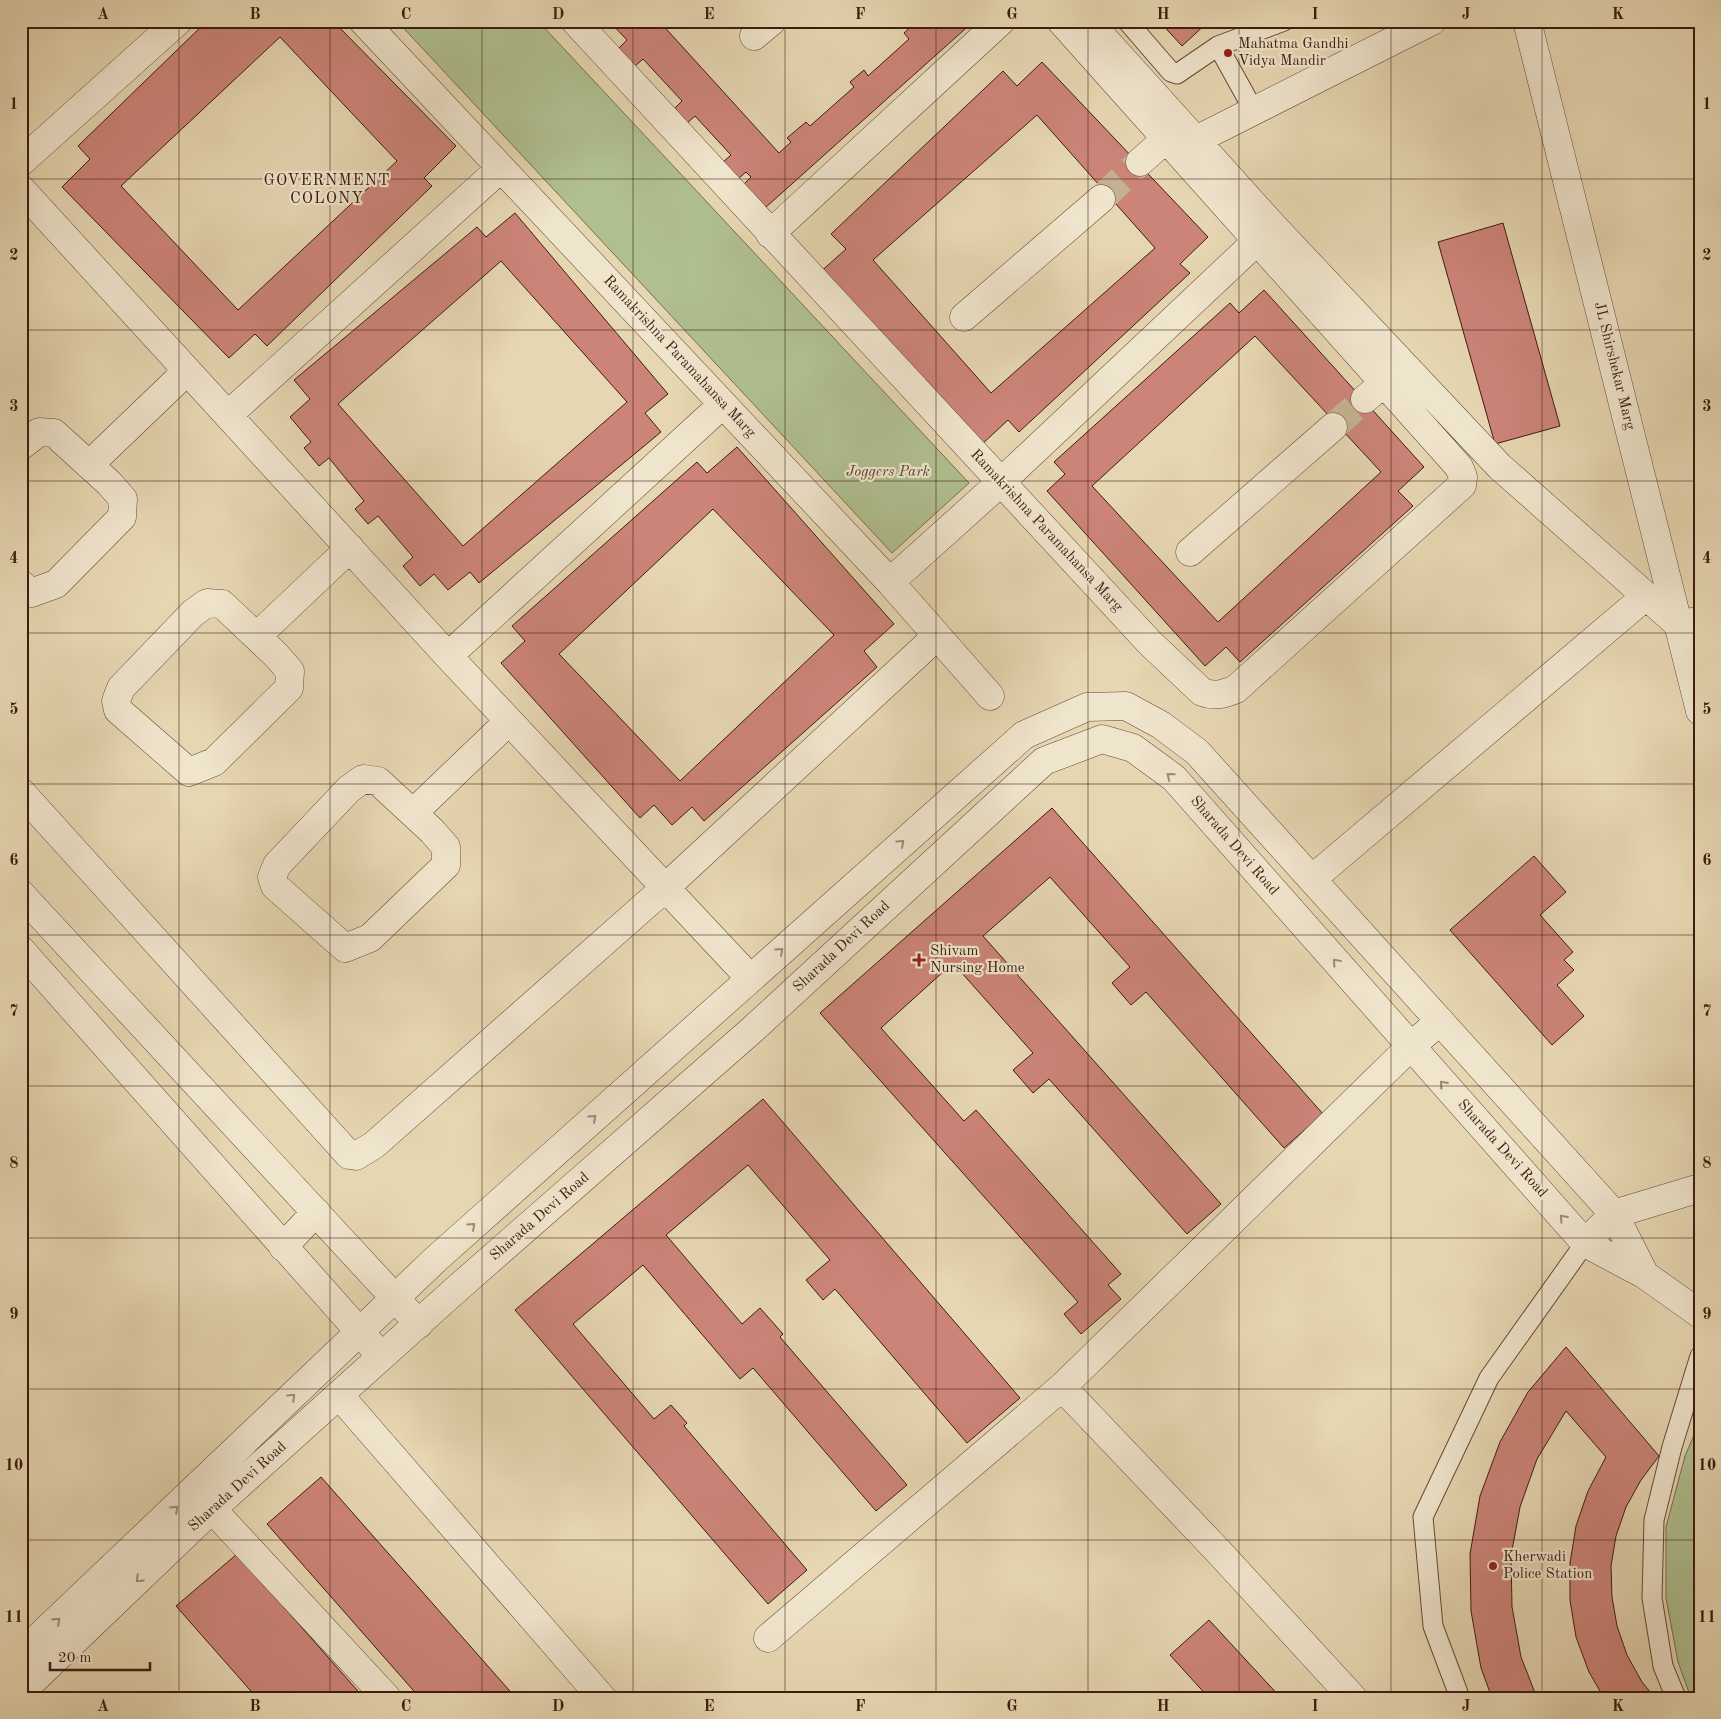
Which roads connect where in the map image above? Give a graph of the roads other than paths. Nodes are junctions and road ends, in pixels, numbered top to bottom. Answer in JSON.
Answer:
{"nodes":[{"id":1,"x":178,"y":21,"type":"edge"},
{"id":2,"x":363,"y":21,"type":"edge"},
{"id":3,"x":575,"y":21,"type":"edge"},
{"id":4,"x":1001,"y":21,"type":"edge"},
{"id":5,"x":1060,"y":21,"type":"edge"},
{"id":6,"x":1088,"y":21,"type":"edge"},
{"id":7,"x":1128,"y":21,"type":"edge"},
{"id":8,"x":1284,"y":21,"type":"edge"},
{"id":9,"x":1527,"y":21,"type":"edge"},
{"id":10,"x":1421,"y":24,"type":"edge"},
{"id":11,"x":1218,"y":46,"type":"junction"},
{"id":12,"x":1254,"y":111,"type":"junction"},
{"id":13,"x":1166,"y":139,"type":"junction"},
{"id":14,"x":1196,"y":140,"type":"junction"},
{"id":15,"x":21,"y":162,"type":"edge"},
{"id":16,"x":1140,"y":162,"type":"tunnel mouth"},
{"id":17,"x":501,"y":168,"type":"junction"},
{"id":18,"x":21,"y":190,"type":"edge"},
{"id":19,"x":1101,"y":200,"type":"tunnel mouth"},
{"id":20,"x":770,"y":234,"type":"junction"},
{"id":21,"x":1257,"y":241,"type":"junction"},
{"id":22,"x":964,"y":317,"type":"dead end"},
{"id":23,"x":188,"y":371,"type":"junction"},
{"id":24,"x":723,"y":404,"type":"junction"},
{"id":25,"x":228,"y":415,"type":"junction"},
{"id":26,"x":1333,"y":427,"type":"tunnel mouth"},
{"id":27,"x":21,"y":446,"type":"edge"},
{"id":28,"x":89,"y":465,"type":"junction"},
{"id":29,"x":1000,"y":482,"type":"junction"},
{"id":30,"x":350,"y":548,"type":"junction"},
{"id":31,"x":1190,"y":552,"type":"dead end"},
{"id":32,"x":890,"y":582,"type":"junction"},
{"id":33,"x":21,"y":584,"type":"edge"},
{"id":34,"x":1646,"y":596,"type":"junction"},
{"id":35,"x":1689,"y":623,"type":"edge"},
{"id":36,"x":257,"y":636,"type":"junction"},
{"id":37,"x":937,"y":636,"type":"junction"},
{"id":38,"x":448,"y":656,"type":"junction"},
{"id":39,"x":990,"y":696,"type":"dead end"},
{"id":40,"x":1700,"y":711,"type":"edge"},
{"id":41,"x":509,"y":721,"type":"junction"},
{"id":42,"x":21,"y":792,"type":"edge"},
{"id":43,"x":413,"y":813,"type":"junction"},
{"id":44,"x":1312,"y":879,"type":"junction"},
{"id":45,"x":665,"y":888,"type":"junction"},
{"id":46,"x":21,"y":894,"type":"edge"},
{"id":47,"x":21,"y":950,"type":"edge"},
{"id":48,"x":750,"y":978,"type":"junction"},
{"id":49,"x":716,"y":1007,"type":"junction"},
{"id":50,"x":1440,"y":1021,"type":"junction"},
{"id":51,"x":742,"y":1040,"type":"junction"},
{"id":52,"x":1410,"y":1047,"type":"junction"},
{"id":53,"x":1700,"y":1188,"type":"edge"},
{"id":54,"x":316,"y":1212,"type":"junction"},
{"id":55,"x":1614,"y":1214,"type":"junction"},
{"id":56,"x":1585,"y":1242,"type":"junction"},
{"id":57,"x":283,"y":1247,"type":"junction"},
{"id":58,"x":1646,"y":1275,"type":"junction"},
{"id":59,"x":396,"y":1298,"type":"junction"},
{"id":60,"x":1700,"y":1314,"type":"edge"},
{"id":61,"x":419,"y":1324,"type":"junction"},
{"id":62,"x":359,"y":1333,"type":"junction"},
{"id":63,"x":381,"y":1356,"type":"junction"},
{"id":64,"x":1700,"y":1356,"type":"edge"},
{"id":65,"x":1062,"y":1387,"type":"junction"},
{"id":66,"x":339,"y":1395,"type":"junction"},
{"id":67,"x":212,"y":1509,"type":"junction"},
{"id":68,"x":158,"y":1543,"type":"junction"},
{"id":69,"x":768,"y":1638,"type":"dead end"},
{"id":70,"x":21,"y":1654,"type":"edge"},
{"id":71,"x":21,"y":1692,"type":"edge"},
{"id":72,"x":387,"y":1698,"type":"edge"},
{"id":73,"x":602,"y":1698,"type":"edge"},
{"id":74,"x":1353,"y":1698,"type":"edge"},
{"id":75,"x":1460,"y":1698,"type":"edge"},
{"id":76,"x":1676,"y":1698,"type":"edge"}],
"edges":[{"from":1,"to":15,"type":"street"},
{"from":2,"to":17,"type":"street","name":"Ramakrishna Paramahansa Marg"},
{"from":3,"to":20,"type":"street","name":"Ramakrishna Paramahansa Marg"},
{"from":4,"to":20,"type":"street"},
{"from":5,"to":13,"type":"street"},
{"from":6,"to":14,"type":"street"},
{"from":7,"to":11,"type":"lane"},
{"from":8,"to":11,"type":"lane"},
{"from":9,"to":35,"type":"street","name":"JL Shirshekar Marg"},
{"from":10,"to":12,"type":"street"},
{"from":11,"to":12,"type":"lane"},
{"from":12,"to":14,"type":"street"},
{"from":13,"to":16,"type":"street"},
{"from":13,"to":21,"type":"street"},
{"from":14,"to":34,"type":"street"},
{"from":17,"to":24,"type":"street","name":"Ramakrishna Paramahansa Marg"},
{"from":17,"to":25,"type":"street"},
{"from":18,"to":23,"type":"street"},
{"from":19,"to":22,"type":"street"},
{"from":20,"to":29,"type":"street","name":"Ramakrishna Paramahansa Marg"},
{"from":21,"to":29,"type":"street"},
{"from":21,"to":29,"type":"street","name":"Ramakrishna Paramahansa Marg"},
{"from":23,"to":25,"type":"street"},
{"from":23,"to":28,"type":"street"},
{"from":24,"to":32,"type":"street","name":"Ramakrishna Paramahansa Marg"},
{"from":24,"to":38,"type":"street"},
{"from":25,"to":30,"type":"street"},
{"from":26,"to":31,"type":"street"},
{"from":27,"to":28,"type":"street"},
{"from":28,"to":33,"type":"street"},
{"from":29,"to":32,"type":"street"},
{"from":30,"to":36,"type":"street"},
{"from":30,"to":38,"type":"street"},
{"from":32,"to":37,"type":"street","name":"Ramakrishna Paramahansa Marg"},
{"from":34,"to":35,"type":"street"},
{"from":34,"to":44,"type":"street"},
{"from":35,"to":40,"type":"street","name":"JL Shirshekar Marg"},
{"from":36,"to":36,"type":"street"},
{"from":37,"to":39,"type":"street","name":"Ramakrishna Paramahansa Marg"},
{"from":37,"to":45,"type":"street"},
{"from":38,"to":41,"type":"street"},
{"from":41,"to":43,"type":"street"},
{"from":41,"to":45,"type":"street"},
{"from":42,"to":45,"type":"street"},
{"from":43,"to":43,"type":"street"},
{"from":48,"to":44,"type":"street","name":"Sharada Devi Road","one_way":true},
{"from":44,"to":50,"type":"street","name":"Sharada Devi Road"},
{"from":45,"to":48,"type":"street"},
{"from":46,"to":54,"type":"street"},
{"from":47,"to":57,"type":"street"},
{"from":48,"to":49,"type":"street","name":"Sharada Devi Road"},
{"from":49,"to":51,"type":"street"},
{"from":59,"to":49,"type":"street","name":"Sharada Devi Road","one_way":true},
{"from":50,"to":52,"type":"street"},
{"from":50,"to":55,"type":"street","name":"Sharada Devi Road"},
{"from":52,"to":51,"type":"street","name":"Sharada Devi Road","one_way":true},
{"from":51,"to":61,"type":"street","name":"Sharada Devi Road"},
{"from":56,"to":52,"type":"street","name":"Sharada Devi Road","one_way":true},
{"from":52,"to":65,"type":"street"},
{"from":53,"to":55,"type":"street"},
{"from":54,"to":57,"type":"street"},
{"from":54,"to":59,"type":"street"},
{"from":55,"to":56,"type":"street"},
{"from":55,"to":58,"type":"street","name":"Sharada Devi Road"},
{"from":56,"to":58,"type":"street","name":"Sharada Devi Road"},
{"from":56,"to":75,"type":"lane"},
{"from":57,"to":62,"type":"street"},
{"from":58,"to":60,"type":"street","name":"Sharada Devi Road"},
{"from":59,"to":61,"type":"street"},
{"from":59,"to":62,"type":"street","name":"Sharada Devi Road"},
{"from":61,"to":63,"type":"street","name":"Sharada Devi Road"},
{"from":62,"to":63,"type":"street"},
{"from":68,"to":62,"type":"street","name":"Sharada Devi Road","one_way":true},
{"from":63,"to":66,"type":"street","name":"Sharada Devi Road"},
{"from":64,"to":76,"type":"lane"},
{"from":65,"to":69,"type":"street"},
{"from":65,"to":74,"type":"street"},
{"from":66,"to":67,"type":"street","name":"Sharada Devi Road"},
{"from":66,"to":73,"type":"street"},
{"from":67,"to":68,"type":"street","name":"Sharada Devi Road"},
{"from":67,"to":72,"type":"street"},
{"from":70,"to":68,"type":"street","one_way":true},
{"from":68,"to":71,"type":"street","name":"Sharada Devi Road","one_way":true}]}
